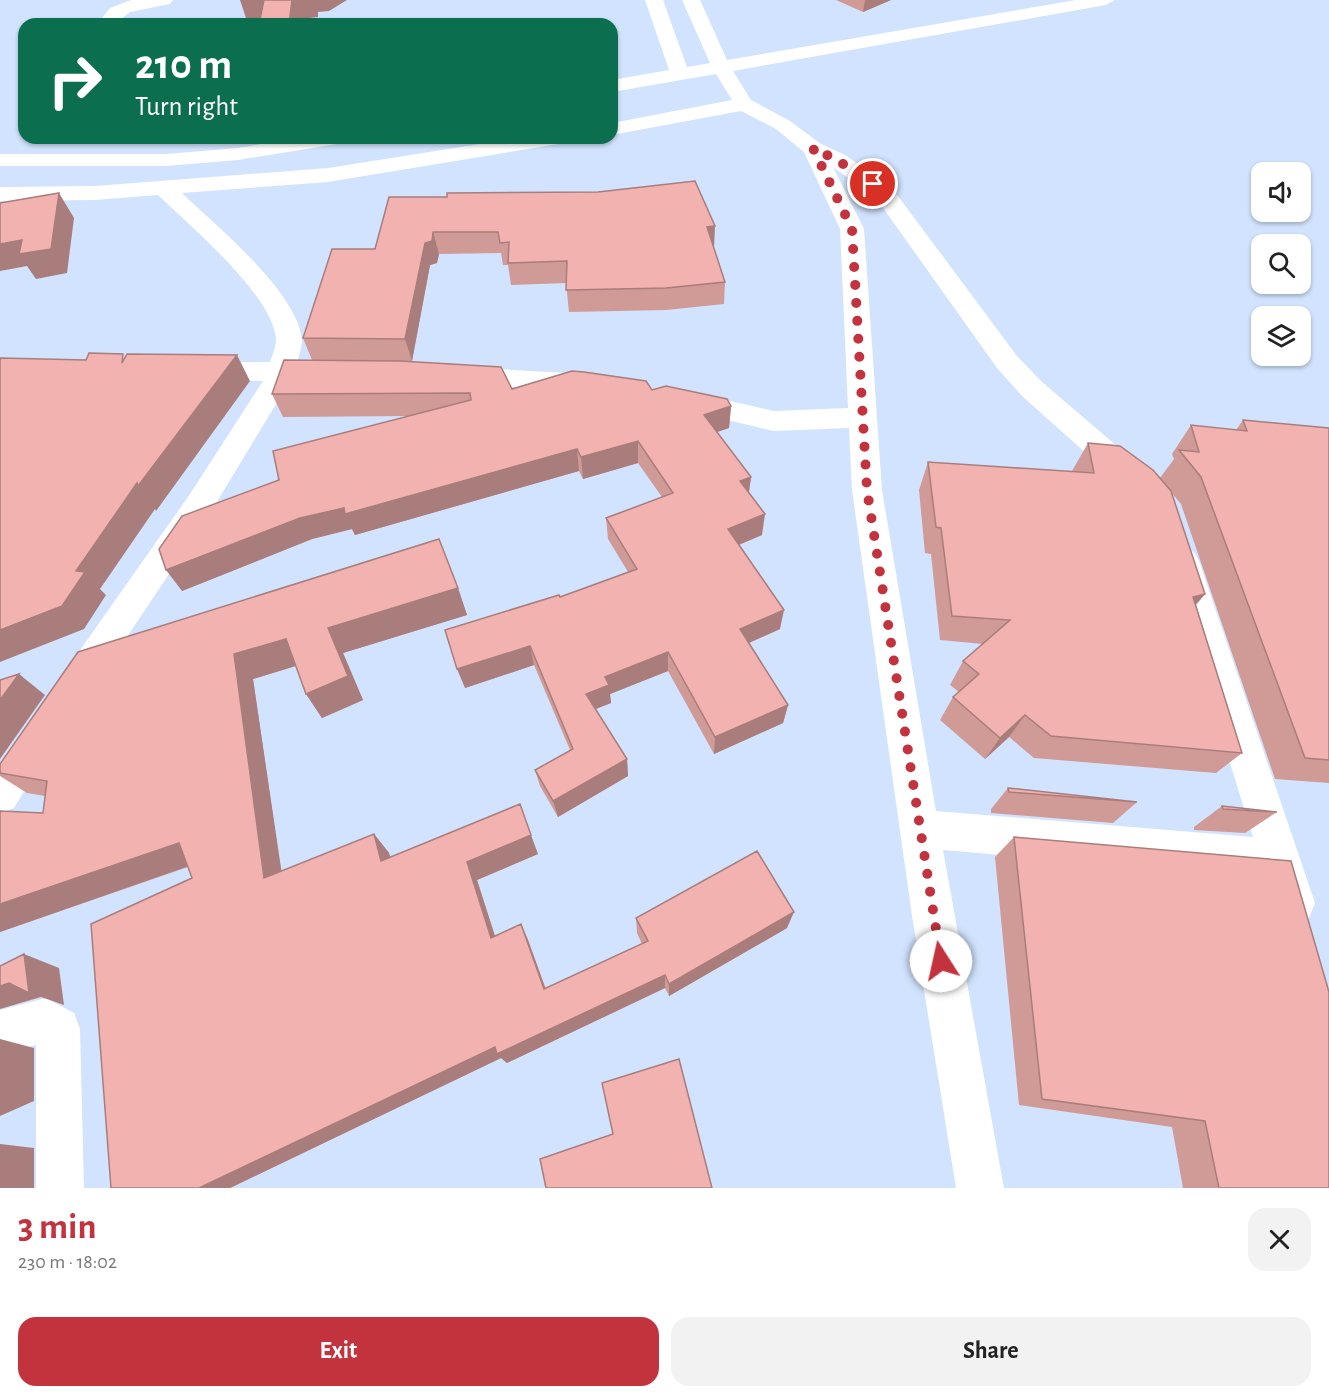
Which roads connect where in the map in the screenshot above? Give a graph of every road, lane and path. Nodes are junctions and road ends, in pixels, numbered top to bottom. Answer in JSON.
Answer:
{"nodes":[{"id":1,"x":164,"y":0,"type":"edge"},
{"id":2,"x":654,"y":0,"type":"edge"},
{"id":3,"x":691,"y":0,"type":"edge"},
{"id":4,"x":992,"y":0,"type":"edge"},
{"id":5,"x":1106,"y":0,"type":"edge"},
{"id":6,"x":1011,"y":15,"type":"junction"},
{"id":7,"x":109,"y":18,"type":"edge"},
{"id":8,"x":721,"y":67,"type":"junction"},
{"id":9,"x":680,"y":73,"type":"junction"},
{"id":10,"x":618,"y":85,"type":"edge"},
{"id":11,"x":744,"y":104,"type":"junction"},
{"id":12,"x":618,"y":128,"type":"edge"},
{"id":13,"x":55,"y":144,"type":"edge"},
{"id":14,"x":300,"y":144,"type":"edge"},
{"id":15,"x":520,"y":144,"type":"edge"},
{"id":16,"x":813,"y":148,"type":"junction"},
{"id":17,"x":0,"y":160,"type":"edge"},
{"id":18,"x":68,"y":161,"type":"junction"},
{"id":19,"x":164,"y":187,"type":"junction"},
{"id":20,"x":0,"y":194,"type":"edge"},
{"id":21,"x":176,"y":370,"type":"edge"},
{"id":22,"x":350,"y":372,"type":"edge"},
{"id":23,"x":281,"y":373,"type":"junction"},
{"id":24,"x":431,"y":374,"type":"edge"},
{"id":25,"x":607,"y":386,"type":"edge"},
{"id":26,"x":661,"y":395,"type":"edge"},
{"id":27,"x":863,"y":418,"type":"junction"},
{"id":28,"x":1148,"y":488,"type":"edge"},
{"id":29,"x":1175,"y":536,"type":"edge"},
{"id":30,"x":0,"y":795,"type":"edge"},
{"id":31,"x":920,"y":829,"type":"junction"},
{"id":32,"x":1281,"y":860,"type":"junction"},
{"id":33,"x":1305,"y":935,"type":"edge"},
{"id":34,"x":0,"y":1032,"type":"edge"},
{"id":35,"x":60,"y":1188,"type":"edge"},
{"id":36,"x":980,"y":1188,"type":"edge"}],
"edges":[{"from":1,"to":7,"type":"street"},
{"from":2,"to":9,"type":"street"},
{"from":3,"to":8,"type":"street"},
{"from":4,"to":6,"type":"street"},
{"from":5,"to":6,"type":"street"},
{"from":6,"to":8,"type":"street"},
{"from":8,"to":9,"type":"street"},
{"from":8,"to":11,"type":"street"},
{"from":9,"to":10,"type":"street"},
{"from":11,"to":12,"type":"street"},
{"from":11,"to":16,"type":"street"},
{"from":13,"to":18,"type":"street"},
{"from":14,"to":18,"type":"street"},
{"from":15,"to":19,"type":"street"},
{"from":16,"to":27,"type":"street"},
{"from":16,"to":28,"type":"street"},
{"from":17,"to":18,"type":"street"},
{"from":19,"to":20,"type":"street"},
{"from":19,"to":23,"type":"street"},
{"from":21,"to":23,"type":"street"},
{"from":22,"to":23,"type":"street"},
{"from":23,"to":30,"type":"street"},
{"from":24,"to":25,"type":"street"},
{"from":26,"to":27,"type":"street"},
{"from":27,"to":31,"type":"street"},
{"from":29,"to":32,"type":"street"},
{"from":31,"to":32,"type":"street"},
{"from":31,"to":36,"type":"street"},
{"from":32,"to":33,"type":"street"},
{"from":34,"to":35,"type":"street"}]}
